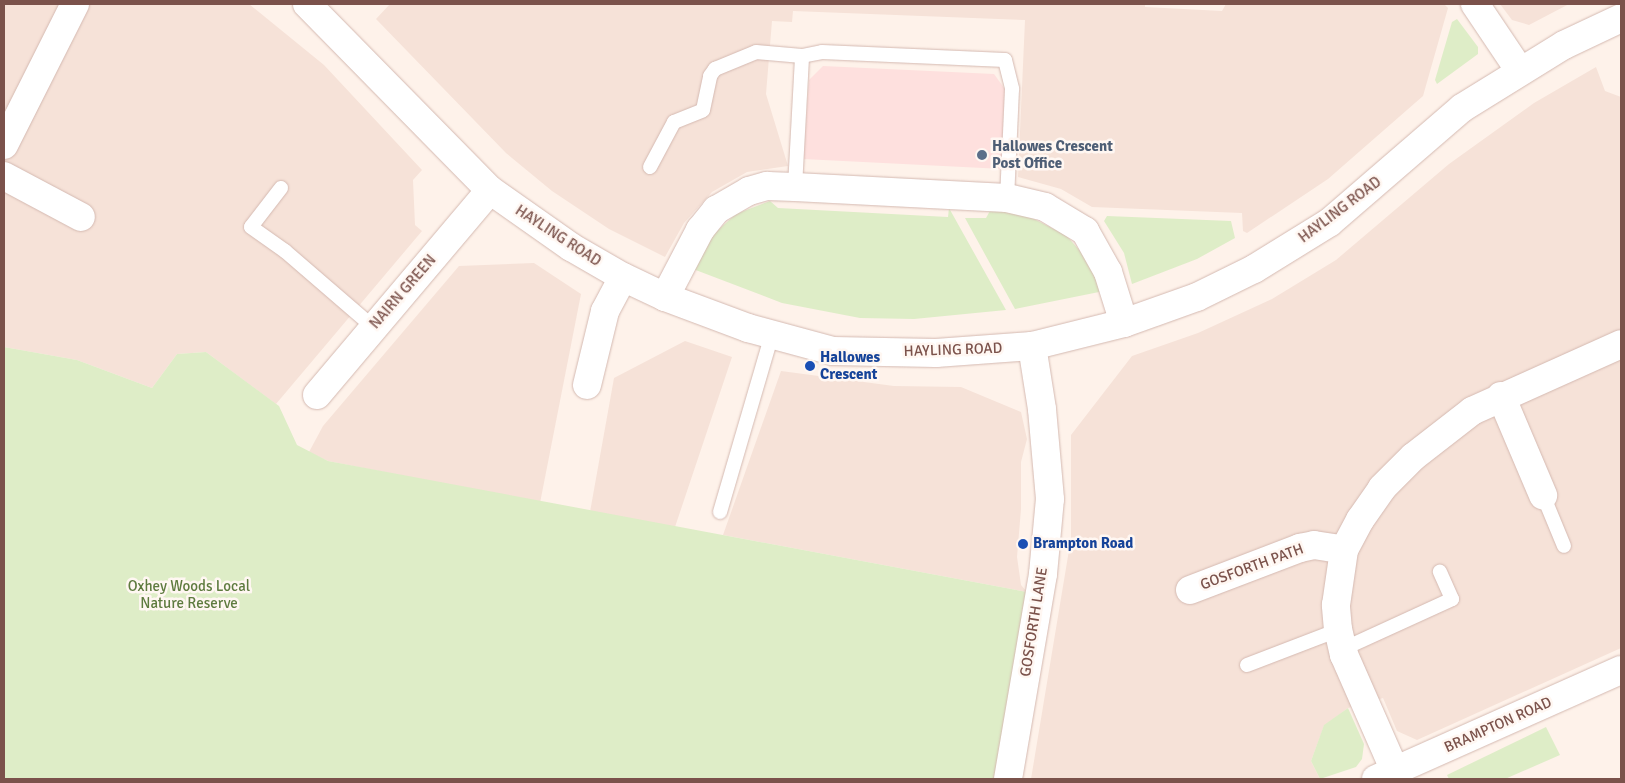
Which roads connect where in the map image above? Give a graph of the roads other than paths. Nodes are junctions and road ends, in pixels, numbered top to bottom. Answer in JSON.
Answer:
{"nodes":[{"id":1,"x":75,"y":4,"type":"edge"},
{"id":2,"x":307,"y":4,"type":"edge"},
{"id":3,"x":1475,"y":4,"type":"edge"},
{"id":4,"x":1621,"y":18,"type":"edge"},
{"id":5,"x":802,"y":56,"type":"junction"},
{"id":6,"x":1520,"y":71,"type":"junction"},
{"id":7,"x":4,"y":145,"type":"edge"},
{"id":8,"x":650,"y":167,"type":"dead end"},
{"id":9,"x":4,"y":176,"type":"edge"},
{"id":10,"x":795,"y":187,"type":"junction"},
{"id":11,"x":281,"y":188,"type":"dead end"},
{"id":12,"x":490,"y":190,"type":"junction"},
{"id":13,"x":1007,"y":198,"type":"junction"},
{"id":14,"x":81,"y":216,"type":"dead end"},
{"id":15,"x":623,"y":277,"type":"junction"},
{"id":16,"x":665,"y":297,"type":"junction"},
{"id":17,"x":1124,"y":323,"type":"junction"},
{"id":18,"x":373,"y":327,"type":"junction"},
{"id":19,"x":772,"y":334,"type":"junction"},
{"id":20,"x":1621,"y":344,"type":"edge"},
{"id":21,"x":1032,"y":346,"type":"junction"},
{"id":22,"x":587,"y":385,"type":"dead end"},
{"id":23,"x":317,"y":394,"type":"dead end"},
{"id":24,"x":1501,"y":396,"type":"junction"},
{"id":25,"x":1543,"y":495,"type":"joint"},
{"id":26,"x":720,"y":512,"type":"dead end"},
{"id":27,"x":1564,"y":546,"type":"dead end"},
{"id":28,"x":1344,"y":550,"type":"junction"},
{"id":29,"x":1440,"y":572,"type":"dead end"},
{"id":30,"x":1190,"y":590,"type":"dead end"},
{"id":31,"x":1341,"y":639,"type":"junction"},
{"id":32,"x":1247,"y":665,"type":"dead end"},
{"id":33,"x":1621,"y":670,"type":"edge"},
{"id":34,"x":1385,"y":775,"type":"edge"},
{"id":35,"x":1008,"y":779,"type":"edge"}],
"edges":[{"from":1,"to":7,"type":"street"},
{"from":2,"to":12,"type":"street","name":"HAYLING ROAD"},
{"from":3,"to":6,"type":"street"},
{"from":4,"to":6,"type":"street","name":"HAYLING ROAD"},
{"from":5,"to":8,"type":"lane"},
{"from":5,"to":10,"type":"lane"},
{"from":5,"to":13,"type":"lane"},
{"from":6,"to":17,"type":"street","name":"HAYLING ROAD"},
{"from":9,"to":14,"type":"street"},
{"from":10,"to":13,"type":"street"},
{"from":10,"to":16,"type":"street"},
{"from":11,"to":18,"type":"lane"},
{"from":12,"to":15,"type":"street","name":"HAYLING ROAD"},
{"from":12,"to":18,"type":"street","name":"NAIRN GREEN"},
{"from":13,"to":17,"type":"street"},
{"from":15,"to":16,"type":"street","name":"HAYLING ROAD"},
{"from":15,"to":22,"type":"street"},
{"from":16,"to":19,"type":"street","name":"HAYLING ROAD"},
{"from":17,"to":21,"type":"street","name":"HAYLING ROAD"},
{"from":18,"to":23,"type":"street","name":"NAIRN GREEN"},
{"from":19,"to":21,"type":"street","name":"HAYLING ROAD"},
{"from":19,"to":26,"type":"lane"},
{"from":20,"to":24,"type":"street"},
{"from":21,"to":35,"type":"street","name":"GOSFORTH LANE"},
{"from":24,"to":25,"type":"street"},
{"from":24,"to":28,"type":"street"},
{"from":25,"to":27,"type":"lane"},
{"from":28,"to":30,"type":"street","name":"GOSFORTH PATH"},
{"from":28,"to":31,"type":"street"},
{"from":29,"to":31,"type":"lane"},
{"from":31,"to":32,"type":"lane"},
{"from":31,"to":34,"type":"street"},
{"from":33,"to":34,"type":"street","name":"BRAMPTON ROAD"}]}
